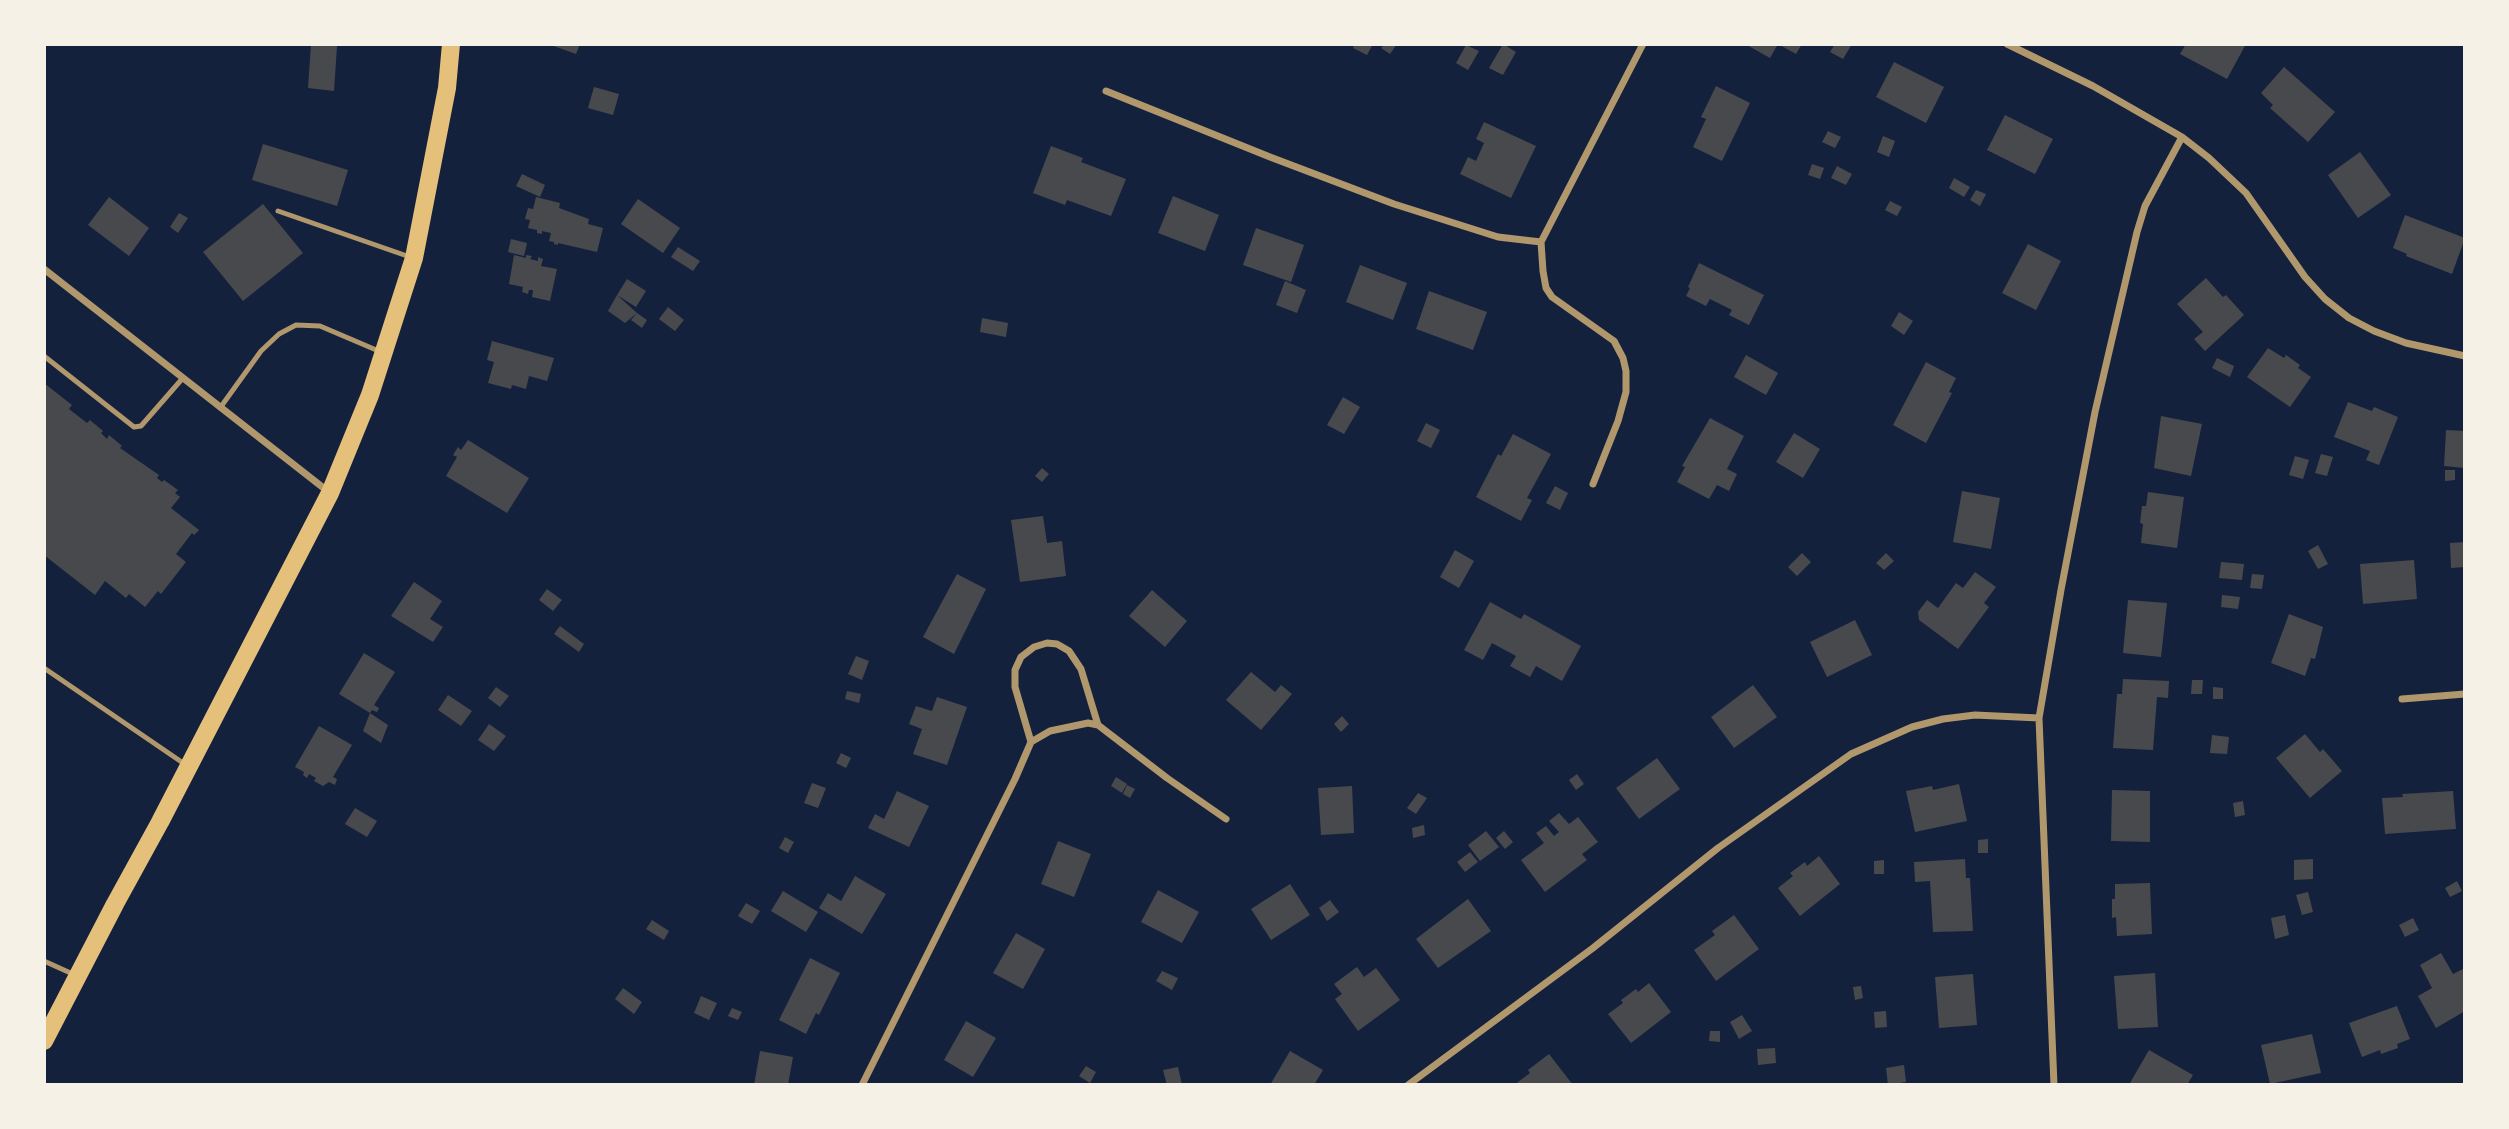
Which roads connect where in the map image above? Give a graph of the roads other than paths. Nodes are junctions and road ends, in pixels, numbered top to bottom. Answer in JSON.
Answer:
{"nodes":[{"id":1,"x":451,"y":44,"type":"edge"},
{"id":2,"x":1643,"y":44,"type":"edge"},
{"id":3,"x":2007,"y":44,"type":"edge"},
{"id":4,"x":1106,"y":91,"type":"dead end"},
{"id":5,"x":2182,"y":137,"type":"junction"},
{"id":6,"x":278,"y":211,"type":"dead end"},
{"id":7,"x":1541,"y":242,"type":"junction"},
{"id":8,"x":414,"y":258,"type":"junction"},
{"id":9,"x":44,"y":269,"type":"edge"},
{"id":10,"x":384,"y":353,"type":"junction"},
{"id":11,"x":44,"y":356,"type":"edge"},
{"id":12,"x":2465,"y":356,"type":"edge"},
{"id":13,"x":182,"y":379,"type":"junction"},
{"id":14,"x":220,"y":408,"type":"junction"},
{"id":15,"x":1593,"y":484,"type":"dead end"},
{"id":16,"x":330,"y":493,"type":"junction"},
{"id":17,"x":44,"y":668,"type":"edge"},
{"id":18,"x":2465,"y":694,"type":"edge"},
{"id":19,"x":2402,"y":699,"type":"dead end"},
{"id":20,"x":2039,"y":718,"type":"junction"},
{"id":21,"x":1098,"y":725,"type":"junction"},
{"id":22,"x":1031,"y":742,"type":"junction"},
{"id":23,"x":188,"y":766,"type":"junction"},
{"id":24,"x":1226,"y":819,"type":"dead end"},
{"id":25,"x":44,"y":961,"type":"edge"},
{"id":26,"x":78,"y":976,"type":"junction"},
{"id":27,"x":44,"y":1041,"type":"edge"},
{"id":28,"x":862,"y":1085,"type":"edge"},
{"id":29,"x":1408,"y":1085,"type":"edge"},
{"id":30,"x":2054,"y":1085,"type":"edge"}],
"edges":[{"from":1,"to":8,"type":"main road"},
{"from":2,"to":7,"type":"street"},
{"from":3,"to":5,"type":"street"},
{"from":4,"to":7,"type":"street"},
{"from":5,"to":12,"type":"street"},
{"from":5,"to":20,"type":"street"},
{"from":6,"to":8,"type":"lane"},
{"from":7,"to":15,"type":"street"},
{"from":8,"to":10,"type":"main road"},
{"from":9,"to":13,"type":"street"},
{"from":10,"to":14,"type":"lane"},
{"from":10,"to":16,"type":"main road"},
{"from":11,"to":13,"type":"lane"},
{"from":13,"to":14,"type":"street"},
{"from":14,"to":16,"type":"street"},
{"from":16,"to":23,"type":"main road"},
{"from":17,"to":23,"type":"lane"},
{"from":18,"to":19,"type":"street"},
{"from":20,"to":29,"type":"street"},
{"from":20,"to":30,"type":"street"},
{"from":21,"to":22,"type":"street"},
{"from":21,"to":22,"type":"street"},
{"from":21,"to":24,"type":"street"},
{"from":22,"to":28,"type":"street"},
{"from":23,"to":26,"type":"main road"},
{"from":25,"to":26,"type":"lane"},
{"from":26,"to":27,"type":"main road"}]}
